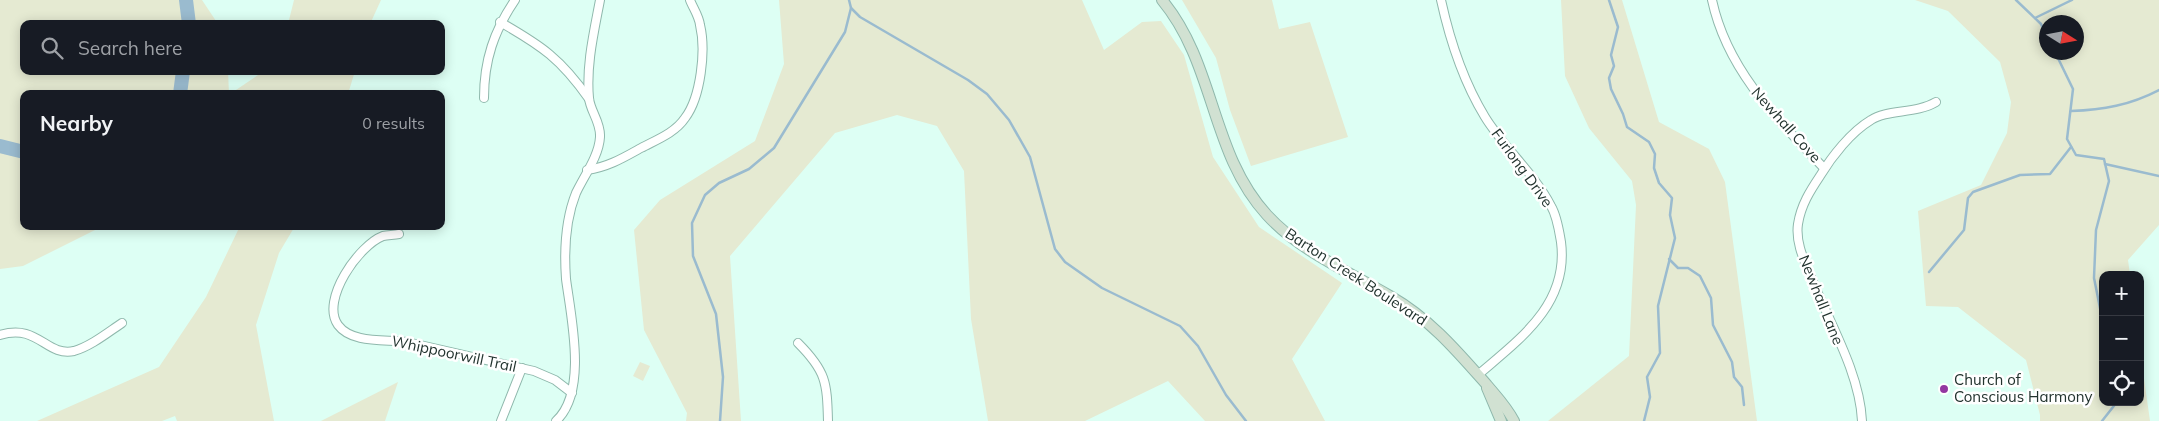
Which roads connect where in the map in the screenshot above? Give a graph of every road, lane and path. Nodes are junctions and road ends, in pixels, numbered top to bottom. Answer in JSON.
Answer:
{"nodes":[{"id":1,"x":515,"y":0,"type":"edge"},
{"id":2,"x":600,"y":0,"type":"edge"},
{"id":3,"x":690,"y":0,"type":"edge"},
{"id":4,"x":1162,"y":0,"type":"edge"},
{"id":5,"x":1441,"y":0,"type":"edge"},
{"id":6,"x":1712,"y":0,"type":"edge"},
{"id":7,"x":500,"y":22,"type":"junction"},
{"id":8,"x":484,"y":98,"type":"dead end"},
{"id":9,"x":589,"y":99,"type":"junction"},
{"id":10,"x":1936,"y":102,"type":"dead end"},
{"id":11,"x":1824,"y":168,"type":"junction"},
{"id":12,"x":587,"y":170,"type":"junction"},
{"id":13,"x":399,"y":234,"type":"dead end"},
{"id":14,"x":122,"y":323,"type":"dead end"},
{"id":15,"x":0,"y":335,"type":"edge"},
{"id":16,"x":798,"y":343,"type":"dead end"},
{"id":17,"x":522,"y":368,"type":"junction"},
{"id":18,"x":1479,"y":374,"type":"junction"},
{"id":19,"x":1486,"y":384,"type":"junction"},
{"id":20,"x":572,"y":392,"type":"junction"},
{"id":21,"x":501,"y":421,"type":"edge"},
{"id":22,"x":556,"y":421,"type":"edge"},
{"id":23,"x":828,"y":421,"type":"edge"},
{"id":24,"x":1501,"y":421,"type":"edge"},
{"id":25,"x":1514,"y":421,"type":"edge"},
{"id":26,"x":1862,"y":421,"type":"edge"}],
"edges":[{"from":1,"to":7,"type":"street"},
{"from":2,"to":9,"type":"street"},
{"from":3,"to":12,"type":"street"},
{"from":4,"to":18,"type":"street","name":"Barton Creek Boulevard"},
{"from":5,"to":18,"type":"street","name":"Furlong Drive"},
{"from":6,"to":11,"type":"street","name":"Newhall Cove"},
{"from":7,"to":8,"type":"street"},
{"from":7,"to":9,"type":"street"},
{"from":9,"to":12,"type":"street"},
{"from":10,"to":11,"type":"street","name":"Newhall Lane"},
{"from":11,"to":26,"type":"street","name":"Newhall Lane"},
{"from":12,"to":20,"type":"street"},
{"from":13,"to":17,"type":"street","name":"Whippoorwill Trail"},
{"from":14,"to":15,"type":"street"},
{"from":16,"to":23,"type":"street"},
{"from":17,"to":20,"type":"street","name":"Whippoorwill Trail"},
{"from":17,"to":21,"type":"street"},
{"from":18,"to":19,"type":"street","name":"Barton Creek Boulevard"},
{"from":19,"to":24,"type":"street","name":"Barton Creek Boulevard"},
{"from":19,"to":25,"type":"street","name":"Barton Creek Boulevard"},
{"from":20,"to":22,"type":"street"}]}
